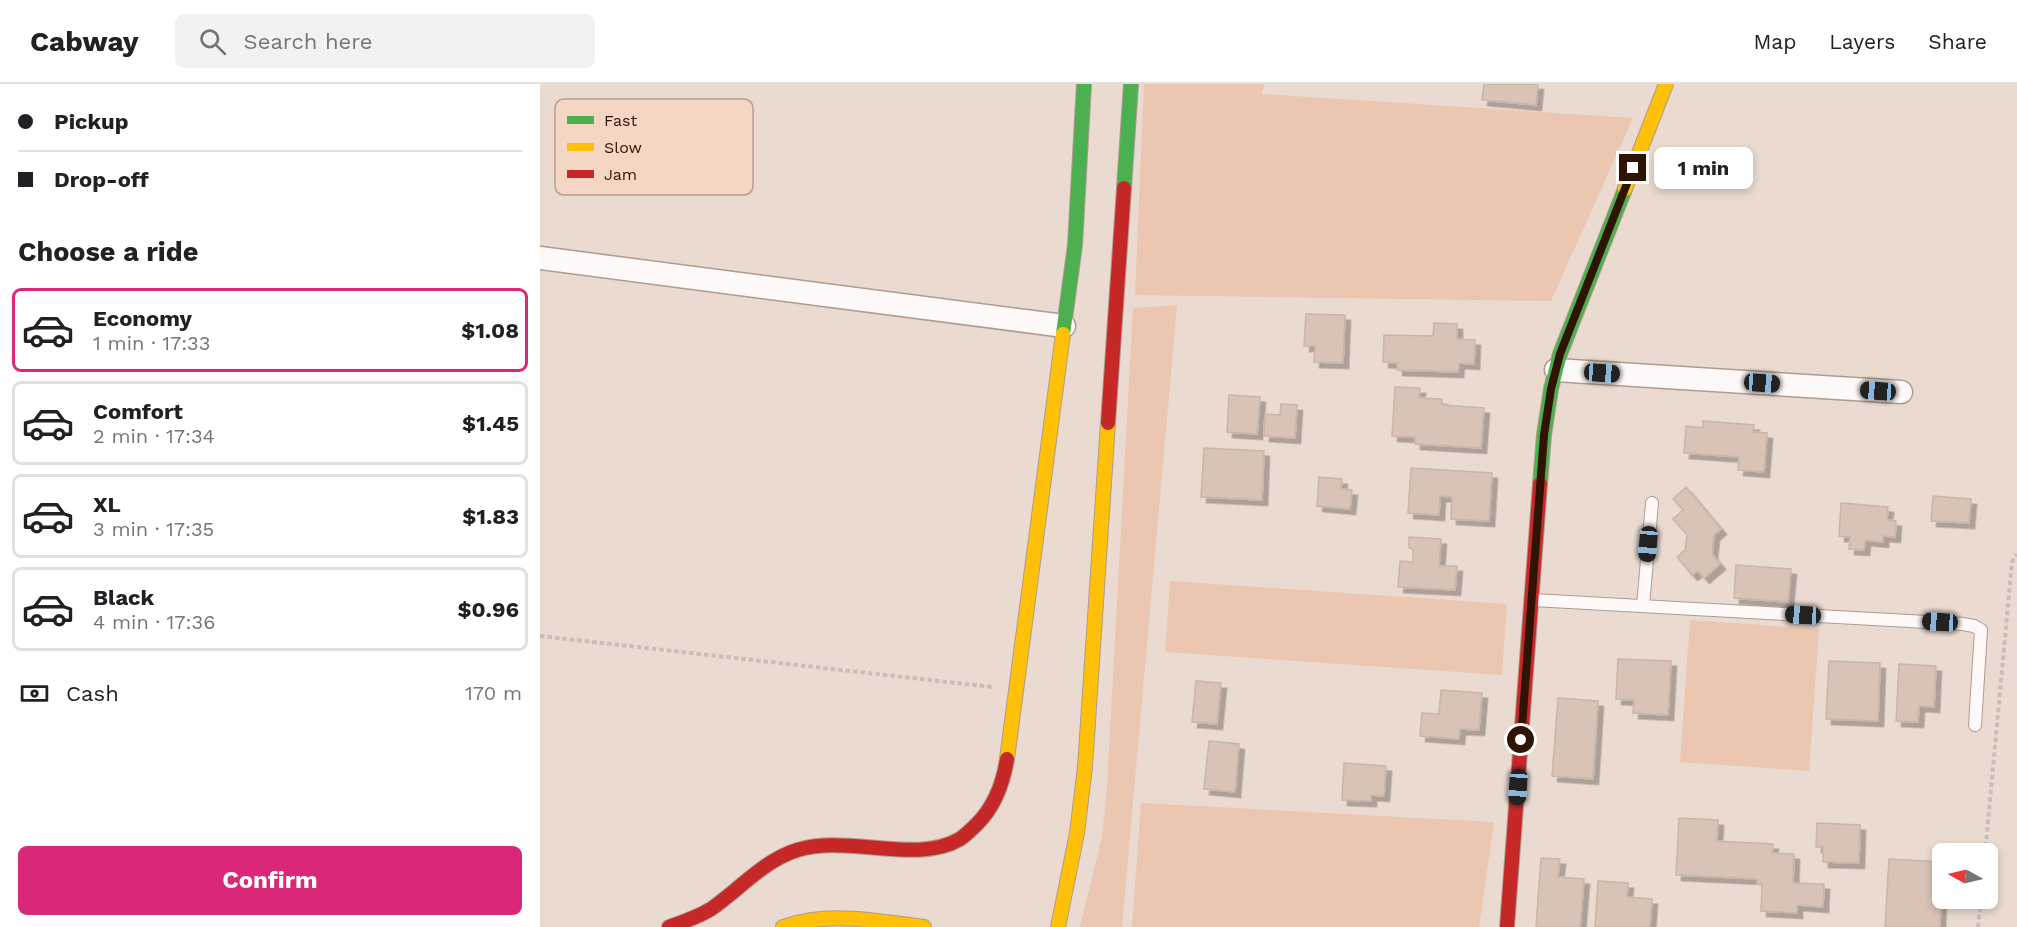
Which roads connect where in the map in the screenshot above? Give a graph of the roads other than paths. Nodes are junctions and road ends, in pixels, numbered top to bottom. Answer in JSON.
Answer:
{"nodes":[{"id":1,"x":1084,"y":84,"type":"edge"},
{"id":2,"x":1131,"y":84,"type":"edge"},
{"id":3,"x":1666,"y":84,"type":"edge"},
{"id":4,"x":540,"y":258,"type":"edge"},
{"id":5,"x":1064,"y":326,"type":"junction"},
{"id":6,"x":1556,"y":370,"type":"junction"},
{"id":7,"x":1900,"y":393,"type":"dead end"},
{"id":8,"x":1652,"y":503,"type":"dead end"},
{"id":9,"x":1532,"y":600,"type":"junction"},
{"id":10,"x":1643,"y":606,"type":"junction"},
{"id":11,"x":1975,"y":725,"type":"dead end"},
{"id":12,"x":669,"y":927,"type":"edge"},
{"id":13,"x":783,"y":927,"type":"edge"},
{"id":14,"x":924,"y":927,"type":"edge"},
{"id":15,"x":1058,"y":927,"type":"edge"},
{"id":16,"x":1507,"y":927,"type":"edge"}],
"edges":[{"from":1,"to":5,"type":"street"},
{"from":2,"to":15,"type":"street"},
{"from":3,"to":6,"type":"street"},
{"from":4,"to":5,"type":"street"},
{"from":5,"to":12,"type":"street"},
{"from":6,"to":7,"type":"street"},
{"from":6,"to":9,"type":"street"},
{"from":8,"to":10,"type":"lane"},
{"from":9,"to":10,"type":"lane"},
{"from":9,"to":16,"type":"street"},
{"from":10,"to":11,"type":"lane"},
{"from":13,"to":14,"type":"street"}]}
